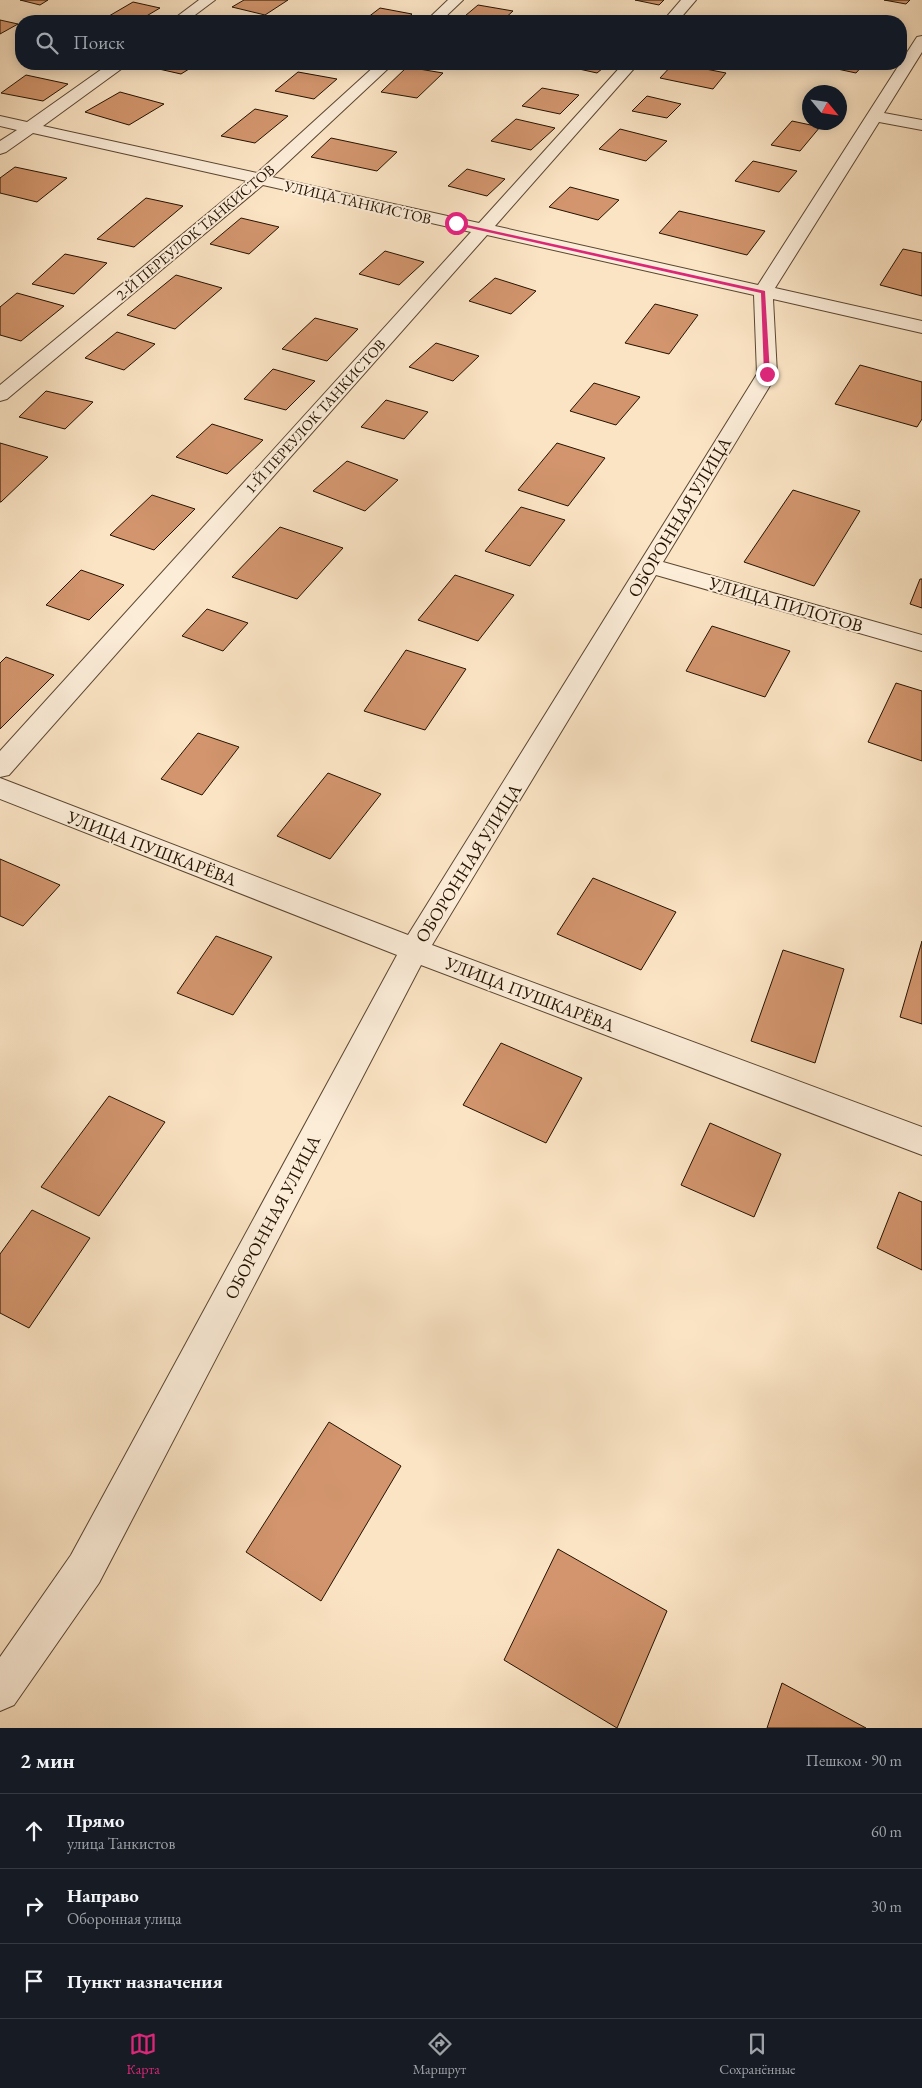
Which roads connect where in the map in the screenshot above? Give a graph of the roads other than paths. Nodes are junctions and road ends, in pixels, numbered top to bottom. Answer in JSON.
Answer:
{"nodes":[{"id":1,"x":208,"y":0,"type":"edge"},
{"id":2,"x":456,"y":0,"type":"edge"},
{"id":3,"x":689,"y":0,"type":"edge"},
{"id":4,"x":187,"y":15,"type":"edge"},
{"id":5,"x":440,"y":15,"type":"edge"},
{"id":6,"x":675,"y":15,"type":"edge"},
{"id":7,"x":922,"y":40,"type":"edge"},
{"id":8,"x":907,"y":64,"type":"edge"},
{"id":9,"x":111,"y":70,"type":"edge"},
{"id":10,"x":379,"y":70,"type":"edge"},
{"id":11,"x":626,"y":70,"type":"edge"},
{"id":12,"x":903,"y":70,"type":"edge"},
{"id":13,"x":874,"y":116,"type":"junction"},
{"id":14,"x":0,"y":121,"type":"edge"},
{"id":15,"x":922,"y":125,"type":"edge"},
{"id":16,"x":30,"y":128,"type":"junction"},
{"id":17,"x":0,"y":149,"type":"edge"},
{"id":18,"x":259,"y":180,"type":"junction"},
{"id":19,"x":482,"y":229,"type":"junction"},
{"id":20,"x":763,"y":292,"type":"junction"},
{"id":21,"x":922,"y":328,"type":"edge"},
{"id":22,"x":0,"y":395,"type":"edge"},
{"id":23,"x":650,"y":566,"type":"junction"},
{"id":24,"x":922,"y":643,"type":"edge"},
{"id":25,"x":0,"y":768,"type":"edge"},
{"id":26,"x":0,"y":788,"type":"edge"},
{"id":27,"x":414,"y":950,"type":"junction"},
{"id":28,"x":922,"y":1141,"type":"edge"},
{"id":29,"x":0,"y":1692,"type":"edge"}],
"edges":[{"from":1,"to":4,"type":"street"},
{"from":2,"to":5,"type":"street"},
{"from":3,"to":6,"type":"street"},
{"from":7,"to":8,"type":"street"},
{"from":9,"to":16,"type":"street"},
{"from":10,"to":18,"type":"street","name":"2-Й ПЕРЕУЛОК ТАНКИСТОВ"},
{"from":11,"to":19,"type":"street","name":"1-Й ПЕРЕУЛОК ТАНКИСТОВ"},
{"from":12,"to":13,"type":"street"},
{"from":13,"to":15,"type":"street"},
{"from":13,"to":20,"type":"street"},
{"from":14,"to":16,"type":"street","name":"УЛИЦА ТАНКИСТОВ"},
{"from":16,"to":17,"type":"street"},
{"from":16,"to":18,"type":"street","name":"УЛИЦА ТАНКИСТОВ"},
{"from":18,"to":19,"type":"street","name":"УЛИЦА ТАНКИСТОВ"},
{"from":18,"to":22,"type":"street","name":"2-Й ПЕРЕУЛОК ТАНКИСТОВ"},
{"from":19,"to":20,"type":"street","name":"УЛИЦА ТАНКИСТОВ"},
{"from":19,"to":25,"type":"street","name":"1-Й ПЕРЕУЛОК ТАНКИСТОВ"},
{"from":20,"to":21,"type":"street","name":"УЛИЦА ТАНКИСТОВ"},
{"from":20,"to":23,"type":"street","name":"ОБОРОННАЯ УЛИЦА"},
{"from":23,"to":24,"type":"street","name":"УЛИЦА ПИЛОТОВ"},
{"from":23,"to":27,"type":"street","name":"ОБОРОННАЯ УЛИЦА"},
{"from":26,"to":27,"type":"street","name":"УЛИЦА ПУШКАРЁВА"},
{"from":27,"to":28,"type":"street","name":"УЛИЦА ПУШКАРЁВА"},
{"from":27,"to":29,"type":"street","name":"ОБОРОННАЯ УЛИЦА"}]}
